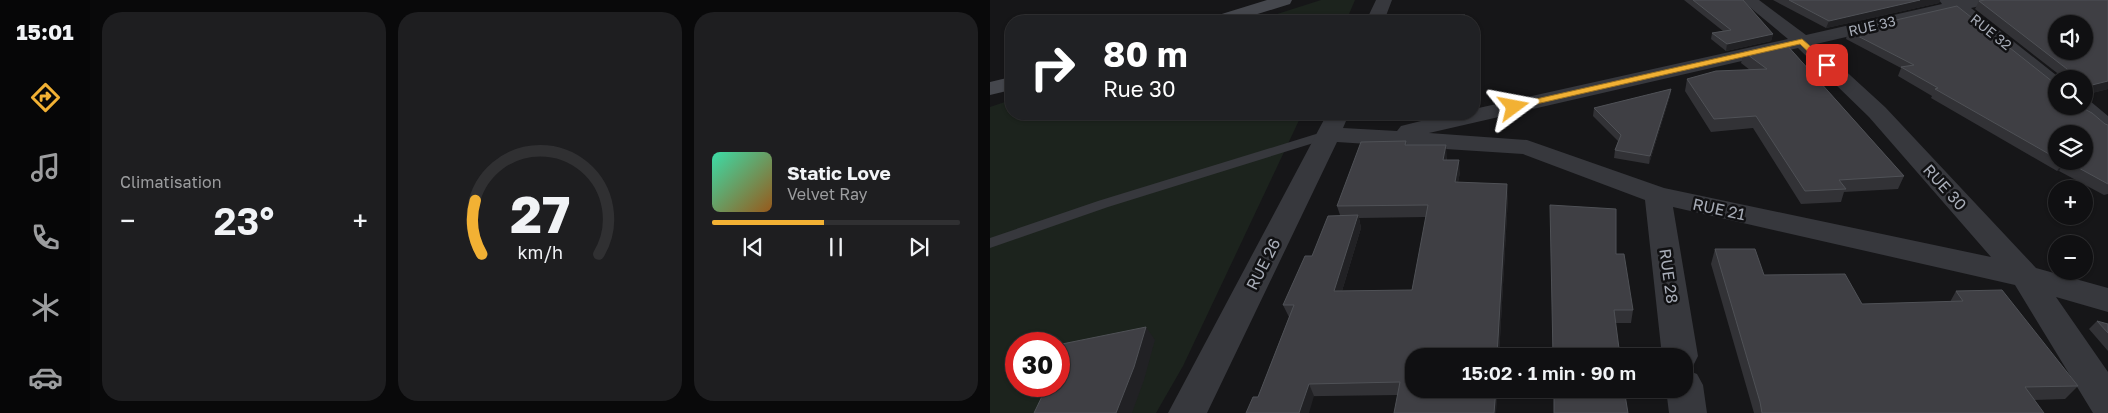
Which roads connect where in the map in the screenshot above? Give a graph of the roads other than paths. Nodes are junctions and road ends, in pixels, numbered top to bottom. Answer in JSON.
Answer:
{"nodes":[{"id":1,"x":1284,"y":0,"type":"edge"},
{"id":2,"x":1384,"y":0,"type":"edge"},
{"id":3,"x":1749,"y":0,"type":"edge"},
{"id":4,"x":1983,"y":0,"type":"edge"},
{"id":5,"x":1953,"y":3,"type":"edge"},
{"id":6,"x":1237,"y":15,"type":"edge"},
{"id":7,"x":1378,"y":15,"type":"edge"},
{"id":8,"x":1802,"y":41,"type":"junction"},
{"id":9,"x":2048,"y":79,"type":"edge"},
{"id":10,"x":1005,"y":85,"type":"edge"},
{"id":11,"x":990,"y":89,"type":"edge"},
{"id":12,"x":2108,"y":100,"type":"edge"},
{"id":13,"x":2093,"y":104,"type":"edge"},
{"id":14,"x":1480,"y":114,"type":"edge"},
{"id":15,"x":2093,"y":115,"type":"edge"},
{"id":16,"x":1455,"y":120,"type":"edge"},
{"id":17,"x":1334,"y":124,"type":"edge"},
{"id":18,"x":2108,"y":127,"type":"edge"},
{"id":19,"x":1380,"y":137,"type":"junction"},
{"id":20,"x":1658,"y":195,"type":"junction"},
{"id":21,"x":990,"y":243,"type":"edge"},
{"id":22,"x":2025,"y":276,"type":"junction"},
{"id":23,"x":2108,"y":300,"type":"edge"},
{"id":24,"x":1679,"y":348,"type":"edge"},
{"id":25,"x":1686,"y":398,"type":"edge"},
{"id":26,"x":2108,"y":403,"type":"edge"},
{"id":27,"x":1187,"y":413,"type":"edge"},
{"id":28,"x":1688,"y":413,"type":"edge"}],
"edges":[{"from":1,"to":6,"type":"main road"},
{"from":2,"to":7,"type":"street"},
{"from":3,"to":8,"type":"street","name":"RUE 30"},
{"from":4,"to":5,"type":"street","name":"RUE 33"},
{"from":5,"to":8,"type":"street","name":"RUE 33"},
{"from":5,"to":9,"type":"street","name":"RUE 32"},
{"from":8,"to":14,"type":"street","name":"RUE 33"},
{"from":8,"to":22,"type":"street","name":"RUE 30"},
{"from":10,"to":11,"type":"main road"},
{"from":12,"to":13,"type":"street"},
{"from":15,"to":18,"type":"street"},
{"from":16,"to":19,"type":"street","name":"RUE 33"},
{"from":17,"to":19,"type":"street","name":"RUE 21"},
{"from":17,"to":21,"type":"lane"},
{"from":17,"to":27,"type":"street","name":"RUE 26"},
{"from":19,"to":20,"type":"street","name":"RUE 21"},
{"from":20,"to":22,"type":"street","name":"RUE 21"},
{"from":20,"to":24,"type":"street","name":"RUE 28"},
{"from":22,"to":23,"type":"street","name":"RUE 21"},
{"from":22,"to":26,"type":"street","name":"RUE 30"},
{"from":25,"to":28,"type":"street"}]}
